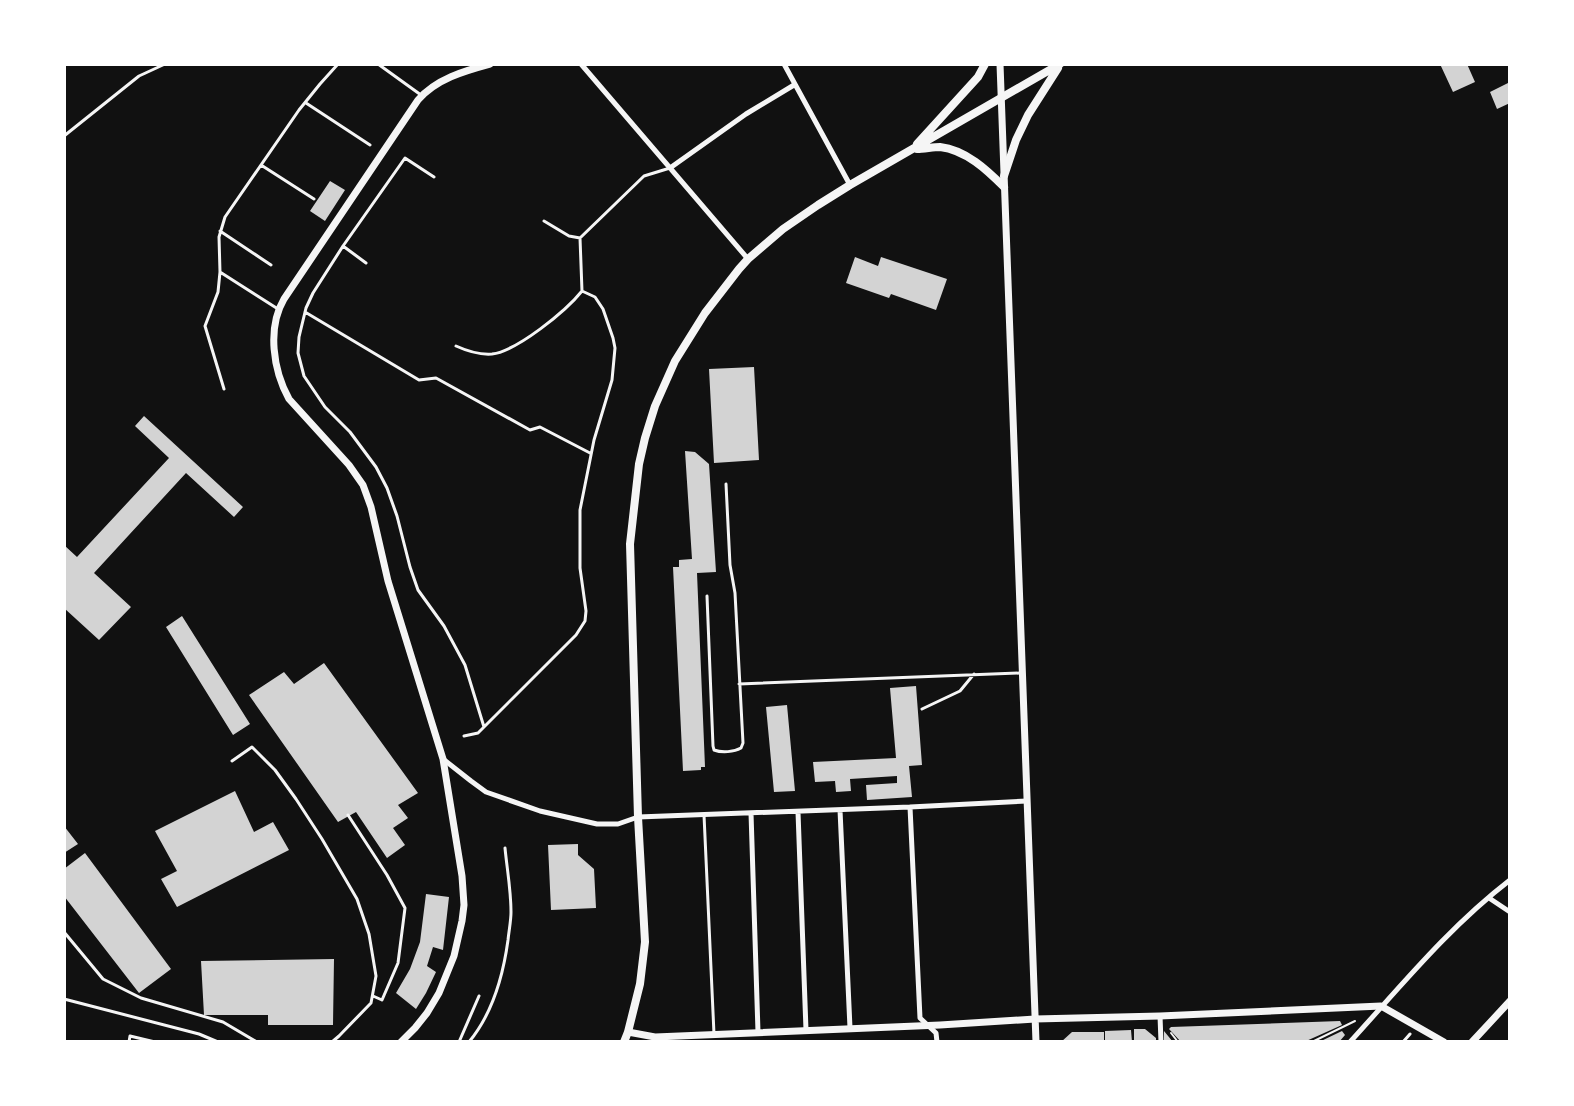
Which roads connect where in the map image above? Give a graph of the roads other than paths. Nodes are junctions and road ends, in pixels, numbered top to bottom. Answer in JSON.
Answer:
{"nodes":[{"id":1,"x":165,"y":64,"type":"edge"},
{"id":2,"x":338,"y":64,"type":"edge"},
{"id":3,"x":378,"y":64,"type":"edge"},
{"id":4,"x":490,"y":64,"type":"edge"},
{"id":5,"x":581,"y":64,"type":"edge"},
{"id":6,"x":784,"y":64,"type":"edge"},
{"id":7,"x":985,"y":64,"type":"edge"},
{"id":8,"x":1000,"y":64,"type":"edge"},
{"id":9,"x":1060,"y":64,"type":"edge"},
{"id":10,"x":794,"y":85,"type":"junction"},
{"id":11,"x":422,"y":95,"type":"junction"},
{"id":12,"x":1001,"y":99,"type":"junction"},
{"id":13,"x":305,"y":102,"type":"junction"},
{"id":14,"x":64,"y":136,"type":"edge"},
{"id":15,"x":369,"y":145,"type":"dead end"},
{"id":16,"x":912,"y":150,"type":"junction"},
{"id":17,"x":261,"y":165,"type":"junction"},
{"id":18,"x":670,"y":168,"type":"junction"},
{"id":19,"x":1004,"y":176,"type":"junction"},
{"id":20,"x":434,"y":177,"type":"dead end"},
{"id":21,"x":850,"y":185,"type":"junction"},
{"id":22,"x":1004,"y":187,"type":"junction"},
{"id":23,"x":314,"y":199,"type":"dead end"},
{"id":24,"x":544,"y":221,"type":"dead end"},
{"id":25,"x":220,"y":231,"type":"junction"},
{"id":26,"x":580,"y":238,"type":"junction"},
{"id":27,"x":343,"y":246,"type":"junction"},
{"id":28,"x":748,"y":259,"type":"junction"},
{"id":29,"x":366,"y":262,"type":"dead end"},
{"id":30,"x":270,"y":264,"type":"dead end"},
{"id":31,"x":220,"y":272,"type":"junction"},
{"id":32,"x":582,"y":291,"type":"junction"},
{"id":33,"x":278,"y":309,"type":"junction"},
{"id":34,"x":305,"y":312,"type":"junction"},
{"id":35,"x":456,"y":346,"type":"dead end"},
{"id":36,"x":224,"y":389,"type":"dead end"},
{"id":37,"x":591,"y":453,"type":"junction"},
{"id":38,"x":726,"y":484,"type":"dead end"},
{"id":39,"x":708,"y":596,"type":"dead end"},
{"id":40,"x":1022,"y":672,"type":"junction"},
{"id":41,"x":974,"y":674,"type":"junction"},
{"id":42,"x":739,"y":684,"type":"junction"},
{"id":43,"x":922,"y":709,"type":"dead end"},
{"id":44,"x":484,"y":727,"type":"junction"},
{"id":45,"x":464,"y":736,"type":"dead end"},
{"id":46,"x":443,"y":759,"type":"junction"},
{"id":47,"x":232,"y":761,"type":"dead end"},
{"id":48,"x":1027,"y":801,"type":"junction"},
{"id":49,"x":910,"y":807,"type":"junction"},
{"id":50,"x":840,"y":810,"type":"junction"},
{"id":51,"x":798,"y":812,"type":"junction"},
{"id":52,"x":751,"y":813,"type":"junction"},
{"id":53,"x":348,"y":815,"type":"dead end"},
{"id":54,"x":704,"y":815,"type":"junction"},
{"id":55,"x":638,"y":817,"type":"junction"},
{"id":56,"x":504,"y":848,"type":"dead end"},
{"id":57,"x":1509,"y":880,"type":"edge"},
{"id":58,"x":1489,"y":898,"type":"junction"},
{"id":59,"x":1509,"y":912,"type":"edge"},
{"id":60,"x":64,"y":932,"type":"edge"},
{"id":61,"x":372,"y":996,"type":"junction"},
{"id":62,"x":479,"y":996,"type":"dead end"},
{"id":63,"x":64,"y":999,"type":"edge"},
{"id":64,"x":1509,"y":1001,"type":"edge"},
{"id":65,"x":1381,"y":1006,"type":"junction"},
{"id":66,"x":1160,"y":1016,"type":"junction"},
{"id":67,"x":1035,"y":1019,"type":"junction"},
{"id":68,"x":928,"y":1024,"type":"junction"},
{"id":69,"x":850,"y":1028,"type":"junction"},
{"id":70,"x":806,"y":1030,"type":"junction"},
{"id":71,"x":628,"y":1032,"type":"junction"},
{"id":72,"x":758,"y":1032,"type":"junction"},
{"id":73,"x":714,"y":1034,"type":"junction"},
{"id":74,"x":1410,"y":1034,"type":"dead end"},
{"id":75,"x":678,"y":1039,"type":"edge"},
{"id":76,"x":129,"y":1041,"type":"edge"},
{"id":77,"x":155,"y":1041,"type":"edge"},
{"id":78,"x":218,"y":1041,"type":"edge"},
{"id":79,"x":257,"y":1041,"type":"edge"},
{"id":80,"x":332,"y":1041,"type":"edge"},
{"id":81,"x":402,"y":1041,"type":"edge"},
{"id":82,"x":459,"y":1041,"type":"edge"},
{"id":83,"x":469,"y":1041,"type":"edge"},
{"id":84,"x":624,"y":1041,"type":"edge"},
{"id":85,"x":937,"y":1041,"type":"edge"},
{"id":86,"x":1036,"y":1041,"type":"edge"},
{"id":87,"x":1161,"y":1041,"type":"edge"},
{"id":88,"x":1350,"y":1041,"type":"edge"},
{"id":89,"x":1403,"y":1041,"type":"edge"},
{"id":90,"x":1444,"y":1041,"type":"edge"},
{"id":91,"x":1472,"y":1041,"type":"edge"}],
"edges":[{"from":1,"to":14,"type":"lane"},
{"from":2,"to":13,"type":"lane"},
{"from":3,"to":11,"type":"lane"},
{"from":4,"to":11,"type":"street"},
{"from":5,"to":18,"type":"street"},
{"from":6,"to":10,"type":"street"},
{"from":7,"to":16,"type":"main road"},
{"from":8,"to":12,"type":"street"},
{"from":9,"to":12,"type":"main road"},
{"from":9,"to":19,"type":"main road"},
{"from":10,"to":18,"type":"street"},
{"from":10,"to":21,"type":"street"},
{"from":11,"to":33,"type":"street"},
{"from":12,"to":16,"type":"main road"},
{"from":12,"to":19,"type":"street"},
{"from":13,"to":15,"type":"lane"},
{"from":13,"to":17,"type":"lane"},
{"from":16,"to":21,"type":"main road"},
{"from":16,"to":22,"type":"main road"},
{"from":17,"to":23,"type":"lane"},
{"from":17,"to":25,"type":"lane"},
{"from":18,"to":26,"type":"lane"},
{"from":18,"to":28,"type":"street"},
{"from":19,"to":22,"type":"street"},
{"from":20,"to":27,"type":"lane"},
{"from":21,"to":28,"type":"main road"},
{"from":22,"to":40,"type":"street"},
{"from":24,"to":26,"type":"lane"},
{"from":25,"to":30,"type":"lane"},
{"from":25,"to":31,"type":"lane"},
{"from":26,"to":32,"type":"lane"},
{"from":27,"to":29,"type":"lane"},
{"from":27,"to":34,"type":"lane"},
{"from":28,"to":55,"type":"main road"},
{"from":31,"to":33,"type":"lane"},
{"from":31,"to":36,"type":"lane"},
{"from":32,"to":35,"type":"lane"},
{"from":32,"to":37,"type":"lane"},
{"from":33,"to":46,"type":"street"},
{"from":34,"to":37,"type":"lane"},
{"from":34,"to":44,"type":"lane"},
{"from":37,"to":44,"type":"lane"},
{"from":38,"to":42,"type":"lane"},
{"from":39,"to":42,"type":"lane"},
{"from":40,"to":41,"type":"lane"},
{"from":40,"to":48,"type":"street"},
{"from":41,"to":42,"type":"lane"},
{"from":41,"to":43,"type":"lane"},
{"from":44,"to":45,"type":"lane"},
{"from":46,"to":55,"type":"street"},
{"from":46,"to":81,"type":"street"},
{"from":47,"to":61,"type":"lane"},
{"from":48,"to":49,"type":"street"},
{"from":48,"to":67,"type":"street"},
{"from":49,"to":50,"type":"street"},
{"from":49,"to":68,"type":"street"},
{"from":50,"to":51,"type":"street"},
{"from":50,"to":69,"type":"street"},
{"from":51,"to":52,"type":"street"},
{"from":51,"to":70,"type":"street"},
{"from":52,"to":54,"type":"street"},
{"from":52,"to":72,"type":"street"},
{"from":53,"to":61,"type":"lane"},
{"from":54,"to":55,"type":"street"},
{"from":54,"to":73,"type":"lane"},
{"from":55,"to":71,"type":"main road"},
{"from":56,"to":83,"type":"lane"},
{"from":57,"to":58,"type":"street"},
{"from":58,"to":59,"type":"street"},
{"from":58,"to":65,"type":"street"},
{"from":60,"to":79,"type":"lane"},
{"from":61,"to":80,"type":"lane"},
{"from":62,"to":82,"type":"lane"},
{"from":63,"to":78,"type":"lane"},
{"from":64,"to":91,"type":"street"},
{"from":65,"to":66,"type":"street"},
{"from":65,"to":88,"type":"street"},
{"from":65,"to":90,"type":"street"},
{"from":66,"to":67,"type":"street"},
{"from":66,"to":87,"type":"street"},
{"from":67,"to":68,"type":"street"},
{"from":67,"to":86,"type":"street"},
{"from":68,"to":69,"type":"street"},
{"from":68,"to":85,"type":"street"},
{"from":69,"to":70,"type":"street"},
{"from":70,"to":72,"type":"street"},
{"from":71,"to":75,"type":"street"},
{"from":71,"to":84,"type":"main road"},
{"from":72,"to":73,"type":"street"},
{"from":73,"to":75,"type":"street"},
{"from":74,"to":89,"type":"lane"},
{"from":76,"to":77,"type":"lane"}]}
